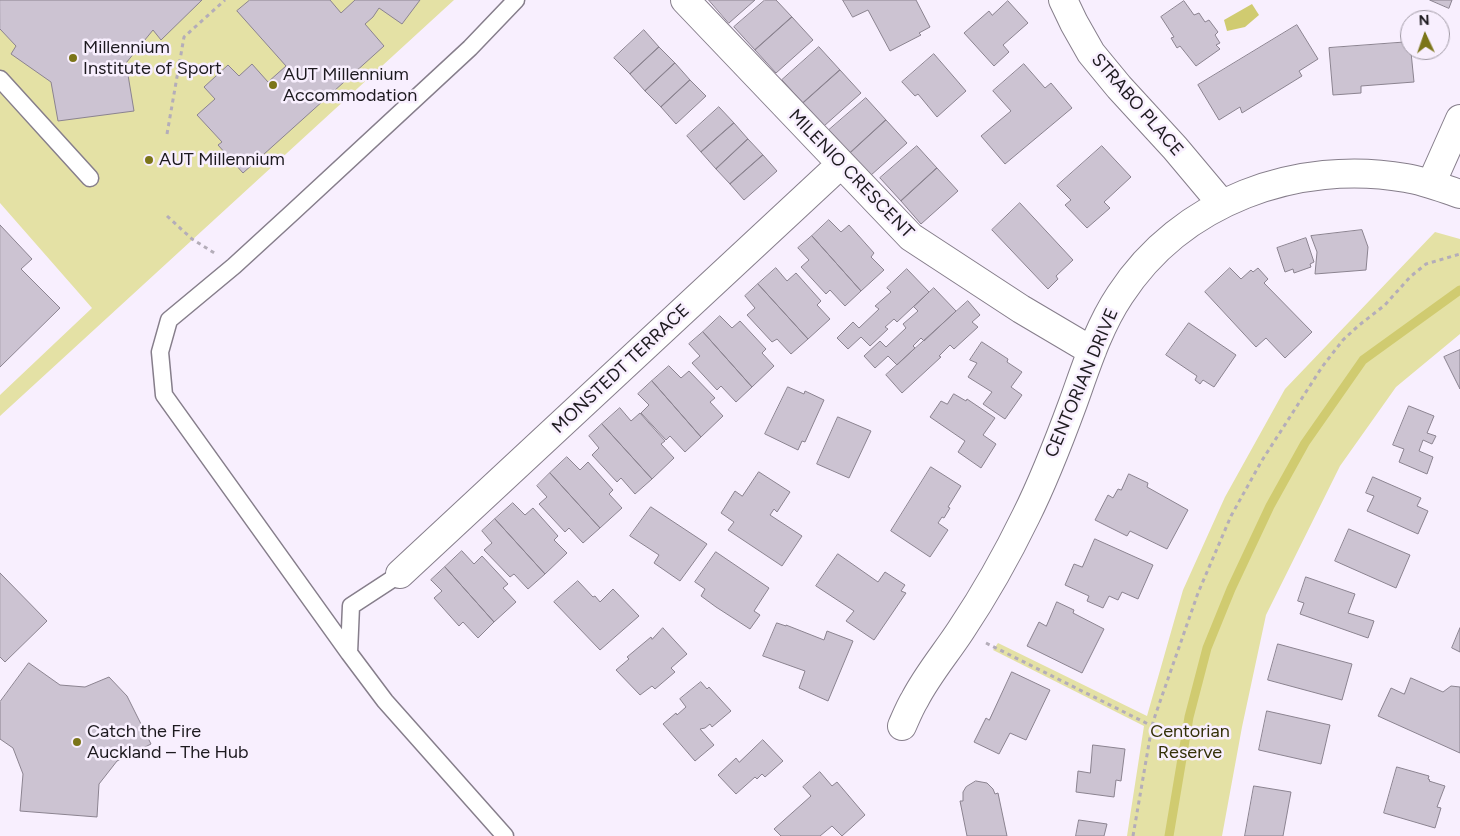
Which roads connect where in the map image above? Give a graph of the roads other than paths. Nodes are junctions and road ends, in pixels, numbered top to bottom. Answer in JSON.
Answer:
{"nodes":[{"id":1,"x":516,"y":0,"type":"edge"},
{"id":2,"x":684,"y":0,"type":"edge"},
{"id":3,"x":1063,"y":0,"type":"edge"},
{"id":4,"x":0,"y":79,"type":"edge"},
{"id":5,"x":1460,"y":119,"type":"edge"},
{"id":6,"x":841,"y":164,"type":"junction"},
{"id":7,"x":90,"y":178,"type":"dead end"},
{"id":8,"x":1431,"y":184,"type":"junction"},
{"id":9,"x":1460,"y":194,"type":"edge"},
{"id":10,"x":1222,"y":204,"type":"junction"},
{"id":11,"x":1092,"y":351,"type":"junction"},
{"id":12,"x":400,"y":574,"type":"joint"},
{"id":13,"x":349,"y":653,"type":"junction"},
{"id":14,"x":902,"y":726,"type":"dead end"},
{"id":15,"x":505,"y":836,"type":"edge"}],
"edges":[{"from":1,"to":13,"type":"lane"},
{"from":2,"to":6,"type":"street","name":"MILENIO CRESCENT"},
{"from":3,"to":10,"type":"street","name":"STRABO PLACE"},
{"from":4,"to":7,"type":"lane"},
{"from":5,"to":8,"type":"street"},
{"from":6,"to":11,"type":"street","name":"MILENIO CRESCENT"},
{"from":6,"to":12,"type":"street","name":"MONSTEDT TERRACE"},
{"from":8,"to":9,"type":"street","name":"CENTORIAN DRIVE"},
{"from":8,"to":10,"type":"street","name":"CENTORIAN DRIVE"},
{"from":10,"to":11,"type":"street","name":"CENTORIAN DRIVE"},
{"from":11,"to":14,"type":"street","name":"CENTORIAN DRIVE"},
{"from":12,"to":13,"type":"lane"},
{"from":13,"to":15,"type":"lane"}]}
